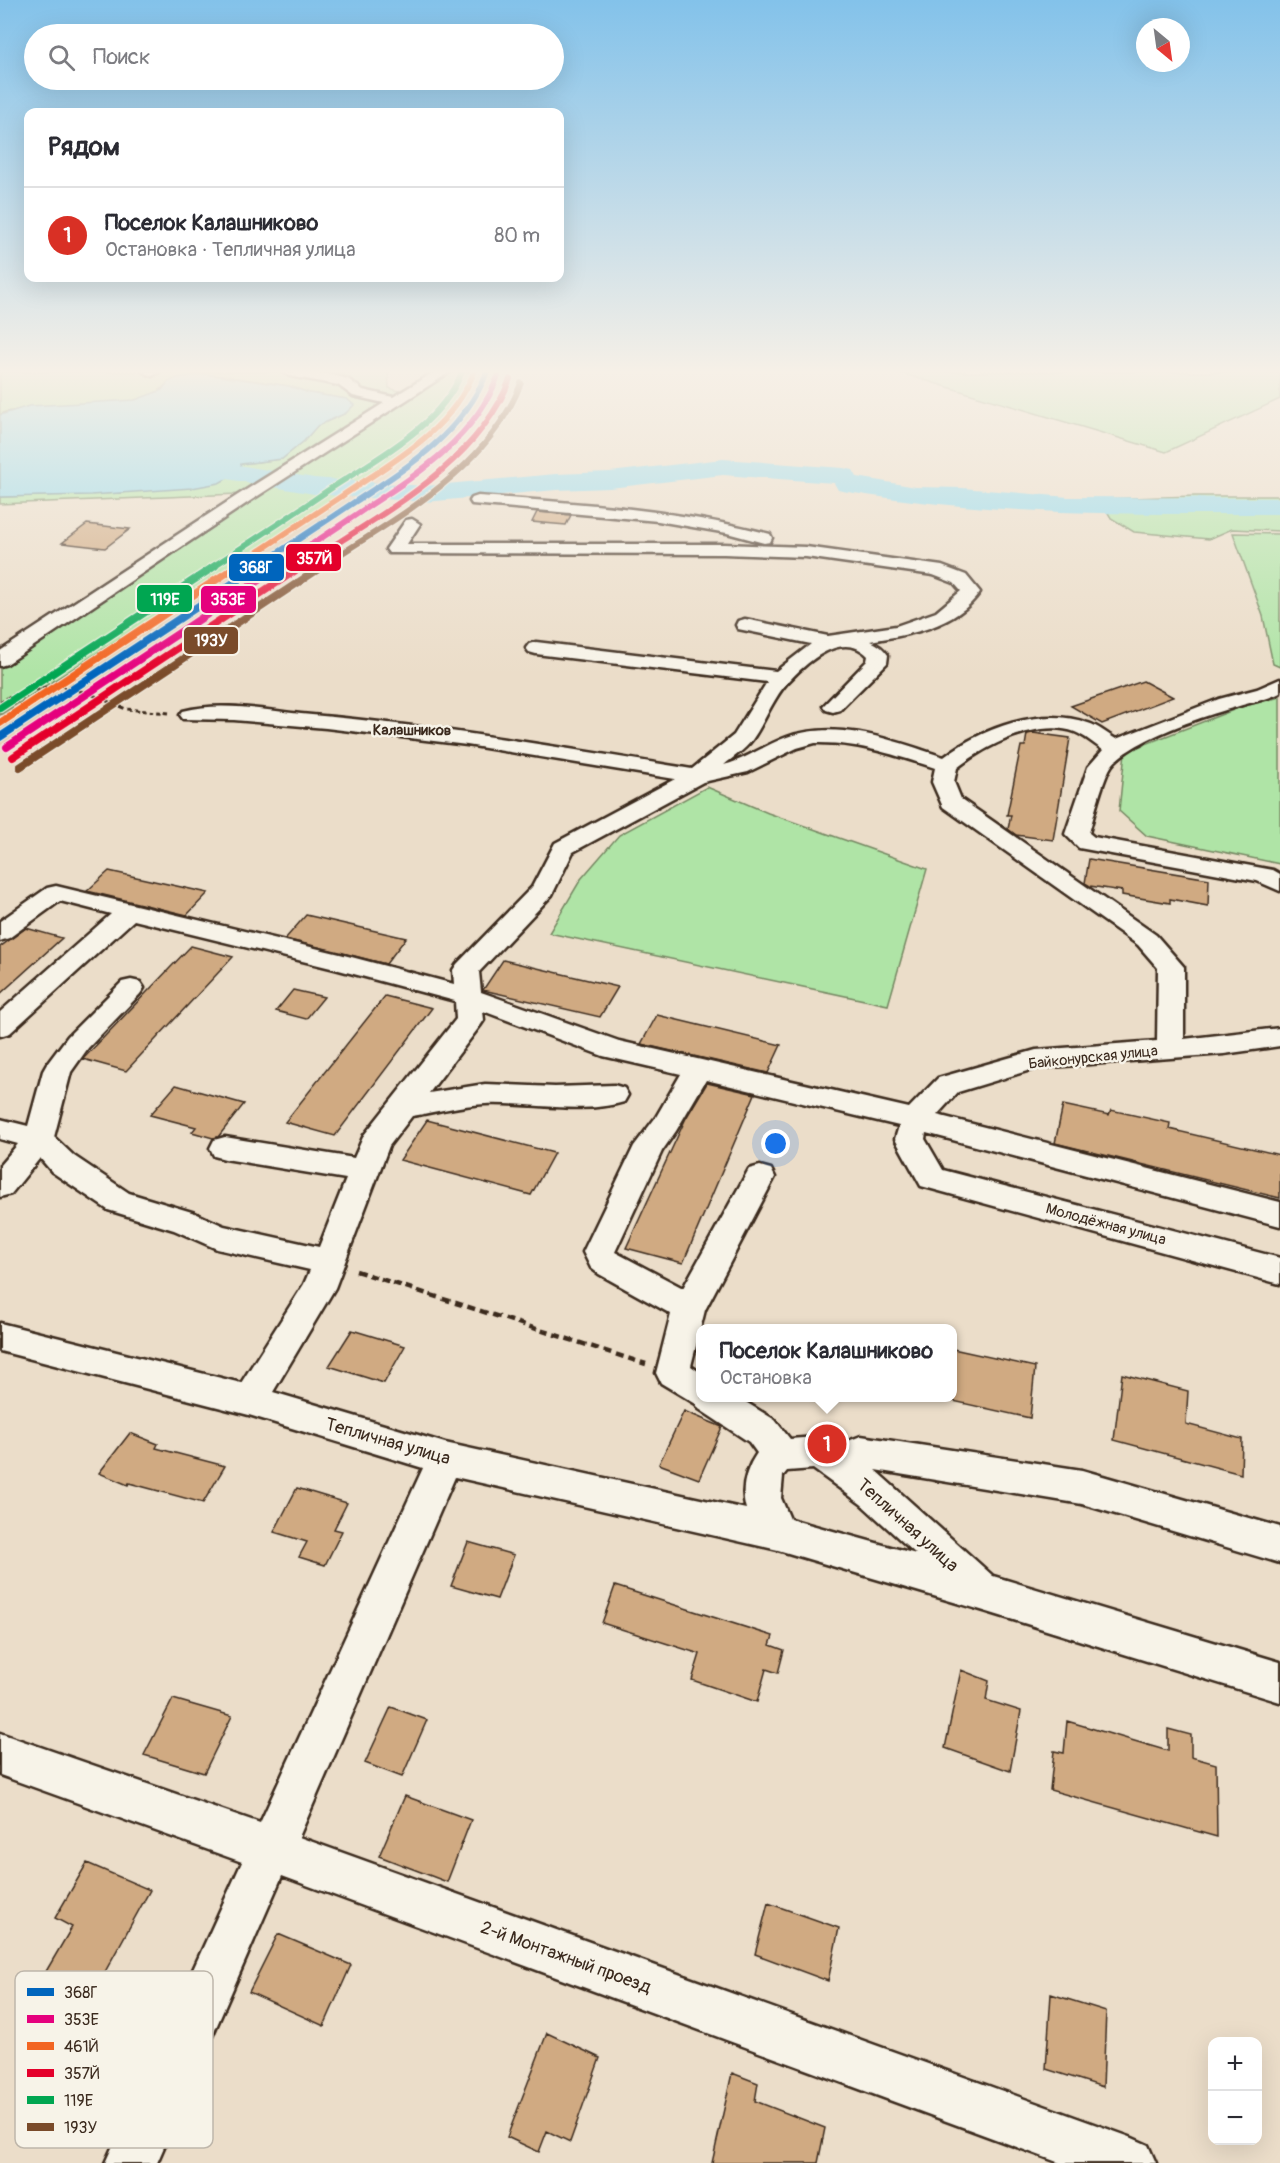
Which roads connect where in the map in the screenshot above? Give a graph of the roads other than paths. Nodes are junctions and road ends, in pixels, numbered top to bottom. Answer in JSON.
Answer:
{"nodes":[{"id":1,"x":284,"y":473,"type":"edge"},
{"id":2,"x":478,"y":501,"type":"dead end"},
{"id":3,"x":412,"y":524,"type":"dead end"},
{"id":4,"x":806,"y":552,"type":"junction"},
{"id":5,"x":745,"y":625,"type":"dead end"},
{"id":6,"x":838,"y":641,"type":"junction"},
{"id":7,"x":537,"y":648,"type":"dead end"},
{"id":8,"x":0,"y":660,"type":"edge"},
{"id":9,"x":780,"y":678,"type":"junction"},
{"id":10,"x":1280,"y":684,"type":"edge"},
{"id":11,"x":833,"y":706,"type":"dead end"},
{"id":12,"x":190,"y":715,"type":"road end"},
{"id":13,"x":1116,"y":748,"type":"junction"},
{"id":14,"x":947,"y":765,"type":"junction"},
{"id":15,"x":697,"y":776,"type":"junction"},
{"id":16,"x":1280,"y":884,"type":"edge"},
{"id":17,"x":129,"y":911,"type":"junction"},
{"id":18,"x":0,"y":933,"type":"edge"},
{"id":19,"x":131,"y":988,"type":"dead end"},
{"id":20,"x":467,"y":996,"type":"junction"},
{"id":21,"x":0,"y":1027,"type":"edge"},
{"id":22,"x":1280,"y":1037,"type":"edge"},
{"id":23,"x":1171,"y":1049,"type":"junction"},
{"id":24,"x":698,"y":1069,"type":"junction"},
{"id":25,"x":614,"y":1095,"type":"dead end"},
{"id":26,"x":403,"y":1107,"type":"junction"},
{"id":27,"x":915,"y":1120,"type":"junction"},
{"id":28,"x":0,"y":1129,"type":"edge"},
{"id":29,"x":39,"y":1139,"type":"junction"},
{"id":30,"x":225,"y":1148,"type":"dead end"},
{"id":31,"x":365,"y":1171,"type":"junction"},
{"id":32,"x":760,"y":1177,"type":"dead end"},
{"id":33,"x":0,"y":1186,"type":"edge"},
{"id":34,"x":1280,"y":1214,"type":"edge"},
{"id":35,"x":330,"y":1262,"type":"junction"},
{"id":36,"x":1280,"y":1271,"type":"edge"},
{"id":37,"x":688,"y":1310,"type":"junction"},
{"id":38,"x":2,"y":1333,"type":"edge"},
{"id":39,"x":687,"y":1382,"type":"edge"},
{"id":40,"x":249,"y":1400,"type":"junction"},
{"id":41,"x":717,"y":1402,"type":"edge"},
{"id":42,"x":781,"y":1456,"type":"junction"},
{"id":43,"x":445,"y":1459,"type":"junction"},
{"id":44,"x":842,"y":1468,"type":"junction"},
{"id":45,"x":778,"y":1533,"type":"junction"},
{"id":46,"x":1280,"y":1545,"type":"edge"},
{"id":47,"x":981,"y":1591,"type":"junction"},
{"id":48,"x":1280,"y":1682,"type":"edge"},
{"id":49,"x":0,"y":1754,"type":"edge"},
{"id":50,"x":269,"y":1849,"type":"junction"},
{"id":51,"x":213,"y":1976,"type":"edge"},
{"id":52,"x":138,"y":2148,"type":"edge"},
{"id":53,"x":131,"y":2163,"type":"edge"},
{"id":54,"x":1130,"y":2163,"type":"edge"}],
"edges":[{"from":1,"to":8,"type":"street"},
{"from":2,"to":4,"type":"street"},
{"from":3,"to":4,"type":"street"},
{"from":4,"to":6,"type":"street"},
{"from":5,"to":6,"type":"street"},
{"from":6,"to":9,"type":"street"},
{"from":6,"to":11,"type":"street"},
{"from":7,"to":9,"type":"street"},
{"from":9,"to":15,"type":"street"},
{"from":10,"to":13,"type":"street"},
{"from":12,"to":15,"type":"street"},
{"from":13,"to":14,"type":"street"},
{"from":13,"to":16,"type":"street"},
{"from":14,"to":15,"type":"street"},
{"from":14,"to":23,"type":"street"},
{"from":15,"to":20,"type":"street"},
{"from":17,"to":18,"type":"street"},
{"from":17,"to":20,"type":"street"},
{"from":17,"to":21,"type":"street"},
{"from":19,"to":29,"type":"street"},
{"from":20,"to":24,"type":"street"},
{"from":20,"to":26,"type":"street"},
{"from":22,"to":23,"type":"street","name":"Байконурская улица"},
{"from":23,"to":27,"type":"street","name":"Байконурская улица"},
{"from":24,"to":27,"type":"street"},
{"from":24,"to":37,"type":"street"},
{"from":25,"to":26,"type":"street"},
{"from":26,"to":31,"type":"street"},
{"from":27,"to":34,"type":"street"},
{"from":27,"to":36,"type":"street","name":"Молодёжная улица"},
{"from":28,"to":29,"type":"street"},
{"from":29,"to":33,"type":"street"},
{"from":29,"to":35,"type":"street"},
{"from":30,"to":31,"type":"street"},
{"from":31,"to":35,"type":"street"},
{"from":32,"to":37,"type":"street"},
{"from":35,"to":40,"type":"street"},
{"from":37,"to":39,"type":"street"},
{"from":38,"to":40,"type":"street","name":"Тепличная улица"},
{"from":40,"to":43,"type":"street","name":"Тепличная улица"},
{"from":41,"to":42,"type":"street"},
{"from":42,"to":44,"type":"street","name":"Тепличная улица"},
{"from":42,"to":45,"type":"street"},
{"from":43,"to":45,"type":"street","name":"Тепличная улица"},
{"from":43,"to":50,"type":"street"},
{"from":44,"to":46,"type":"street"},
{"from":44,"to":47,"type":"street","name":"Тепличная улица"},
{"from":45,"to":47,"type":"street","name":"Тепличная улица"},
{"from":47,"to":48,"type":"street","name":"Тепличная улица"},
{"from":49,"to":50,"type":"street","name":"2-й Монтажный проезд"},
{"from":50,"to":51,"type":"street"},
{"from":50,"to":54,"type":"street","name":"2-й Монтажный проезд"},
{"from":52,"to":53,"type":"street"}]}
